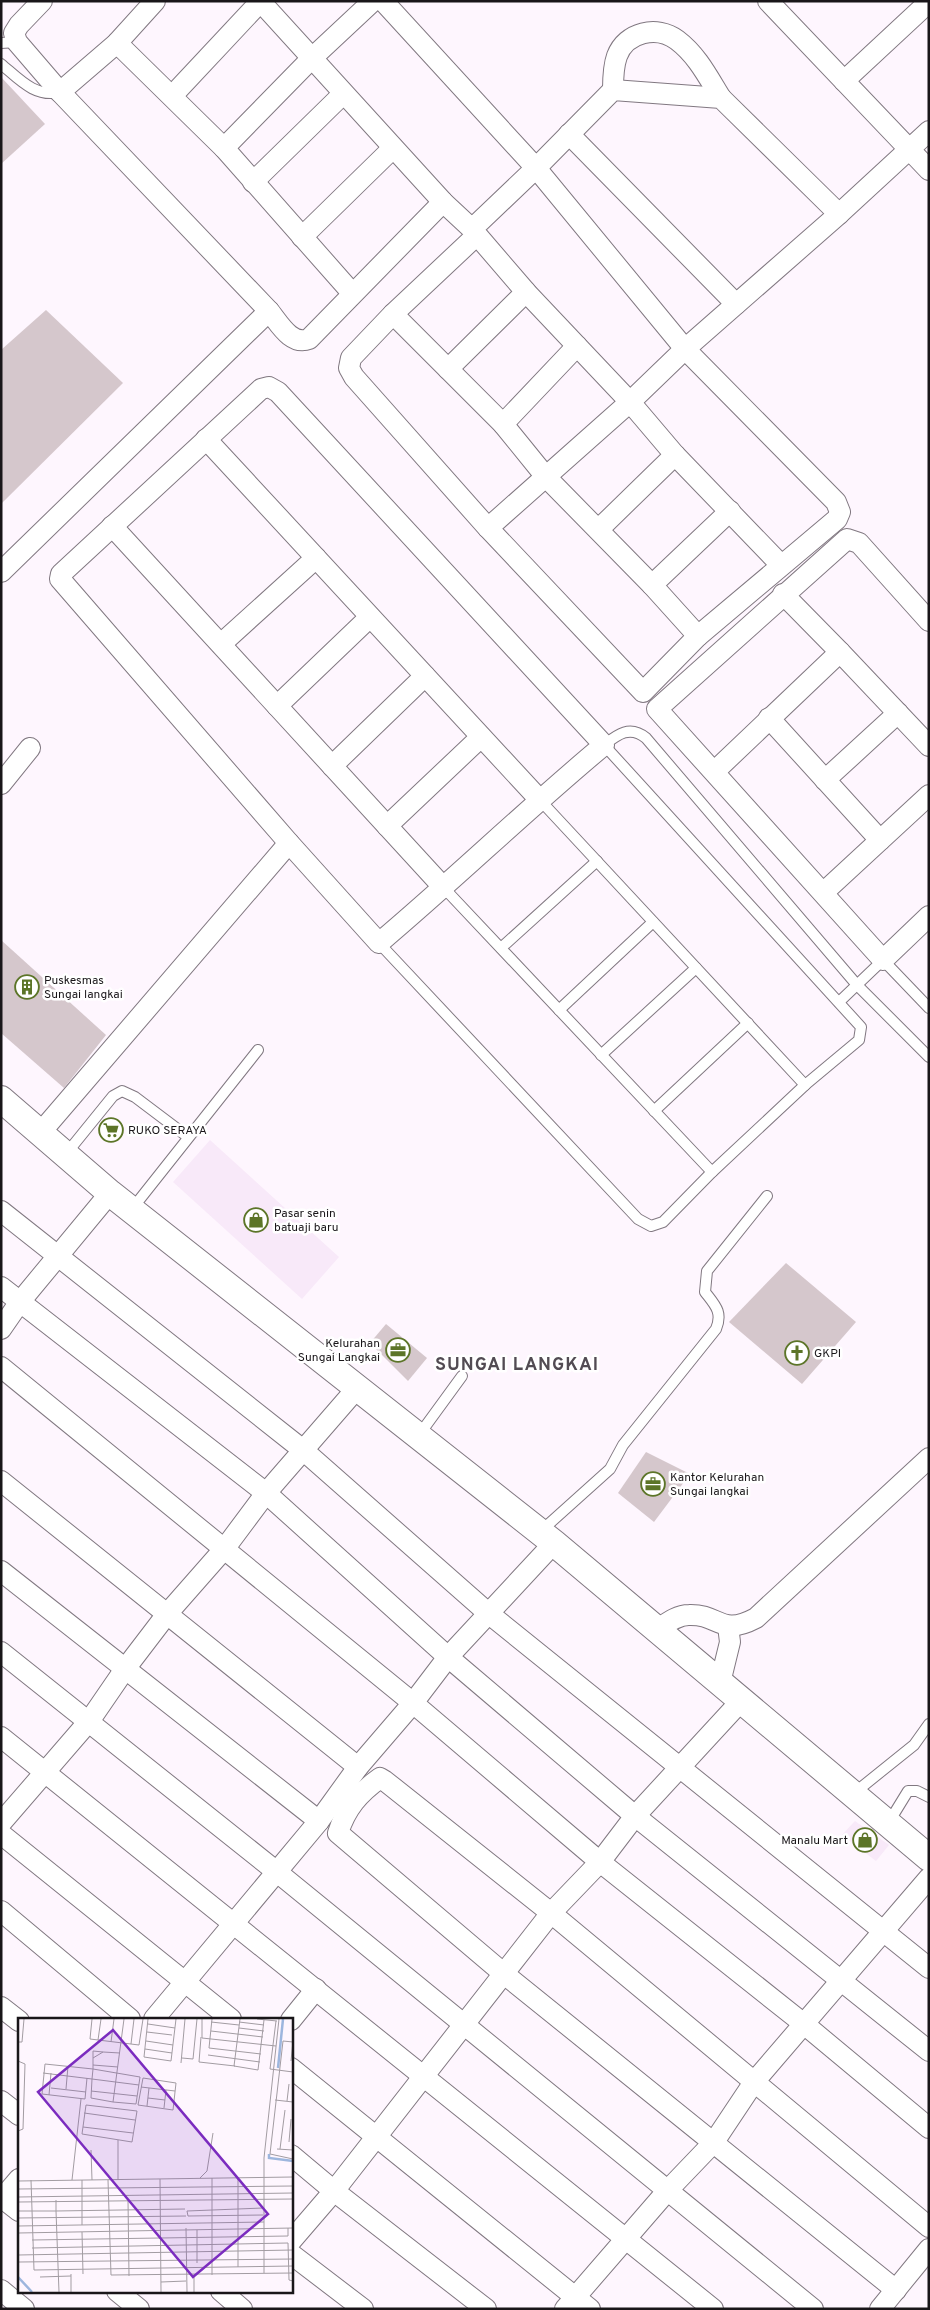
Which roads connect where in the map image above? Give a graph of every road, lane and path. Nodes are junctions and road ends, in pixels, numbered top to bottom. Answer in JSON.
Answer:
{"nodes":[{"id":1,"x":42,"y":1,"type":"edge"},
{"id":2,"x":155,"y":1,"type":"edge"},
{"id":3,"x":260,"y":1,"type":"edge"},
{"id":4,"x":374,"y":1,"type":"edge"},
{"id":5,"x":383,"y":1,"type":"edge"},
{"id":6,"x":768,"y":1,"type":"edge"},
{"id":7,"x":929,"y":2,"type":"edge"},
{"id":8,"x":9,"y":43,"type":"edge"},
{"id":9,"x":116,"y":43,"type":"junction"},
{"id":10,"x":312,"y":58,"type":"junction"},
{"id":11,"x":1,"y":64,"type":"edge"},
{"id":12,"x":844,"y":81,"type":"junction"},
{"id":13,"x":613,"y":90,"type":"junction"},
{"id":14,"x":60,"y":92,"type":"junction"},
{"id":15,"x":343,"y":94,"type":"junction"},
{"id":16,"x":172,"y":96,"type":"junction"},
{"id":17,"x":721,"y":98,"type":"junction"},
{"id":18,"x":929,"y":131,"type":"edge"},
{"id":19,"x":569,"y":134,"type":"junction"},
{"id":20,"x":224,"y":148,"type":"junction"},
{"id":21,"x":393,"y":148,"type":"junction"},
{"id":22,"x":909,"y":149,"type":"junction"},
{"id":23,"x":536,"y":168,"type":"junction"},
{"id":24,"x":929,"y":170,"type":"edge"},
{"id":25,"x":253,"y":182,"type":"junction"},
{"id":26,"x":443,"y":202,"type":"junction"},
{"id":27,"x":839,"y":214,"type":"junction"},
{"id":28,"x":302,"y":236,"type":"junction"},
{"id":29,"x":526,"y":292,"type":"junction"},
{"id":30,"x":352,"y":293,"type":"junction"},
{"id":31,"x":736,"y":304,"type":"junction"},
{"id":32,"x":269,"y":311,"type":"junction"},
{"id":33,"x":393,"y":314,"type":"junction"},
{"id":34,"x":577,"y":346,"type":"junction"},
{"id":35,"x":685,"y":349,"type":"junction"},
{"id":36,"x":448,"y":368,"type":"junction"},
{"id":37,"x":630,"y":402,"type":"junction"},
{"id":38,"x":503,"y":424,"type":"junction"},
{"id":39,"x":206,"y":439,"type":"junction"},
{"id":40,"x":675,"y":455,"type":"junction"},
{"id":41,"x":546,"y":477,"type":"junction"},
{"id":42,"x":730,"y":512,"type":"junction"},
{"id":43,"x":112,"y":526,"type":"junction"},
{"id":44,"x":488,"y":528,"type":"junction"},
{"id":45,"x":599,"y":529,"type":"junction"},
{"id":46,"x":316,"y":558,"type":"junction"},
{"id":47,"x":781,"y":564,"type":"junction"},
{"id":48,"x":3,"y":568,"type":"edge"},
{"id":49,"x":652,"y":585,"type":"junction"},
{"id":50,"x":783,"y":594,"type":"junction"},
{"id":51,"x":370,"y":617,"type":"junction"},
{"id":52,"x":929,"y":621,"type":"edge"},
{"id":53,"x":698,"y":636,"type":"junction"},
{"id":54,"x":221,"y":644,"type":"junction"},
{"id":55,"x":840,"y":652,"type":"junction"},
{"id":56,"x":425,"y":676,"type":"junction"},
{"id":57,"x":277,"y":706,"type":"junction"},
{"id":58,"x":898,"y":713,"type":"junction"},
{"id":59,"x":770,"y":718,"type":"junction"},
{"id":60,"x":481,"y":737,"type":"junction"},
{"id":61,"x":604,"y":745,"type":"junction"},
{"id":62,"x":929,"y":746,"type":"edge"},
{"id":63,"x":30,"y":748,"type":"dead end"},
{"id":64,"x":332,"y":766,"type":"junction"},
{"id":65,"x":715,"y":771,"type":"junction"},
{"id":66,"x":825,"y":780,"type":"junction"},
{"id":67,"x":1,"y":784,"type":"edge"},
{"id":68,"x":929,"y":795,"type":"edge"},
{"id":69,"x":539,"y":799,"type":"junction"},
{"id":70,"x":387,"y":826,"type":"junction"},
{"id":71,"x":880,"y":840,"type":"junction"},
{"id":72,"x":289,"y":843,"type":"junction"},
{"id":73,"x":596,"y":861,"type":"junction"},
{"id":74,"x":444,"y":888,"type":"junction"},
{"id":75,"x":824,"y":892,"type":"junction"},
{"id":76,"x":929,"y":916,"type":"edge"},
{"id":77,"x":653,"y":922,"type":"junction"},
{"id":78,"x":379,"y":943,"type":"junction"},
{"id":79,"x":500,"y":948,"type":"junction"},
{"id":80,"x":883,"y":960,"type":"junction"},
{"id":81,"x":696,"y":968,"type":"junction"},
{"id":82,"x":857,"y":984,"type":"junction"},
{"id":83,"x":839,"y":1002,"type":"junction"},
{"id":84,"x":929,"y":1008,"type":"edge"},
{"id":85,"x":559,"y":1010,"type":"junction"},
{"id":86,"x":748,"y":1024,"type":"junction"},
{"id":87,"x":258,"y":1050,"type":"dead end"},
{"id":88,"x":601,"y":1055,"type":"junction"},
{"id":89,"x":929,"y":1056,"type":"edge"},
{"id":90,"x":805,"y":1085,"type":"junction"},
{"id":91,"x":1,"y":1099,"type":"edge"},
{"id":92,"x":654,"y":1111,"type":"junction"},
{"id":93,"x":40,"y":1132,"type":"junction"},
{"id":94,"x":188,"y":1137,"type":"junction"},
{"id":95,"x":65,"y":1155,"type":"junction"},
{"id":96,"x":712,"y":1172,"type":"junction"},
{"id":97,"x":110,"y":1193,"type":"junction"},
{"id":98,"x":767,"y":1196,"type":"dead end"},
{"id":99,"x":131,"y":1210,"type":"junction"},
{"id":100,"x":1,"y":1211,"type":"edge"},
{"id":101,"x":58,"y":1258,"type":"junction"},
{"id":102,"x":1,"y":1287,"type":"edge"},
{"id":103,"x":19,"y":1303,"type":"junction"},
{"id":104,"x":1,"y":1330,"type":"edge"},
{"id":105,"x":1,"y":1367,"type":"edge"},
{"id":106,"x":462,"y":1376,"type":"dead end"},
{"id":107,"x":358,"y":1387,"type":"junction"},
{"id":108,"x":418,"y":1436,"type":"junction"},
{"id":109,"x":303,"y":1450,"type":"junction"},
{"id":110,"x":929,"y":1458,"type":"edge"},
{"id":111,"x":1,"y":1481,"type":"edge"},
{"id":112,"x":266,"y":1493,"type":"junction"},
{"id":113,"x":547,"y":1538,"type":"junction"},
{"id":114,"x":225,"y":1548,"type":"junction"},
{"id":115,"x":1,"y":1571,"type":"edge"},
{"id":116,"x":488,"y":1613,"type":"junction"},
{"id":117,"x":167,"y":1614,"type":"junction"},
{"id":118,"x":728,"y":1626,"type":"junction"},
{"id":119,"x":658,"y":1629,"type":"junction"},
{"id":120,"x":1,"y":1652,"type":"edge"},
{"id":121,"x":448,"y":1657,"type":"junction"},
{"id":122,"x":125,"y":1669,"type":"junction"},
{"id":123,"x":720,"y":1683,"type":"junction"},
{"id":124,"x":741,"y":1701,"type":"junction"},
{"id":125,"x":413,"y":1703,"type":"junction"},
{"id":126,"x":90,"y":1720,"type":"junction"},
{"id":127,"x":929,"y":1724,"type":"edge"},
{"id":128,"x":1,"y":1737,"type":"edge"},
{"id":129,"x":358,"y":1767,"type":"junction"},
{"id":130,"x":678,"y":1767,"type":"junction"},
{"id":131,"x":45,"y":1772,"type":"junction"},
{"id":132,"x":853,"y":1794,"type":"junction"},
{"id":133,"x":929,"y":1797,"type":"edge"},
{"id":134,"x":635,"y":1816,"type":"junction"},
{"id":135,"x":319,"y":1821,"type":"junction"},
{"id":136,"x":1,"y":1823,"type":"edge"},
{"id":137,"x":887,"y":1825,"type":"junction"},
{"id":138,"x":1,"y":1834,"type":"edge"},
{"id":139,"x":929,"y":1858,"type":"edge"},
{"id":140,"x":600,"y":1862,"type":"junction"},
{"id":141,"x":277,"y":1872,"type":"junction"},
{"id":142,"x":929,"y":1878,"type":"edge"},
{"id":143,"x":1,"y":1911,"type":"edge"},
{"id":144,"x":551,"y":1913,"type":"junction"},
{"id":145,"x":234,"y":1923,"type":"junction"},
{"id":146,"x":883,"y":1931,"type":"junction"},
{"id":147,"x":929,"y":1968,"type":"edge"},
{"id":148,"x":503,"y":1973,"type":"junction"},
{"id":149,"x":840,"y":1980,"type":"junction"},
{"id":150,"x":185,"y":1982,"type":"junction"},
{"id":151,"x":316,"y":1989,"type":"junction"},
{"id":152,"x":1,"y":2006,"type":"edge"},
{"id":153,"x":129,"y":2018,"type":"edge"},
{"id":154,"x":155,"y":2018,"type":"edge"},
{"id":155,"x":230,"y":2018,"type":"edge"},
{"id":156,"x":292,"y":2019,"type":"edge"},
{"id":157,"x":18,"y":2020,"type":"edge"},
{"id":158,"x":463,"y":2024,"type":"junction"},
{"id":159,"x":804,"y":2024,"type":"junction"},
{"id":160,"x":929,"y":2051,"type":"edge"},
{"id":161,"x":292,"y":2069,"type":"edge"},
{"id":162,"x":423,"y":2075,"type":"junction"},
{"id":163,"x":754,"y":2082,"type":"junction"},
{"id":164,"x":1,"y":2101,"type":"edge"},
{"id":165,"x":18,"y":2114,"type":"edge"},
{"id":166,"x":929,"y":2128,"type":"edge"},
{"id":167,"x":376,"y":2136,"type":"junction"},
{"id":168,"x":714,"y":2142,"type":"junction"},
{"id":169,"x":292,"y":2156,"type":"edge"},
{"id":170,"x":18,"y":2181,"type":"edge"},
{"id":171,"x":668,"y":2190,"type":"junction"},
{"id":172,"x":334,"y":2191,"type":"junction"},
{"id":173,"x":2,"y":2198,"type":"edge"},
{"id":174,"x":18,"y":2210,"type":"edge"},
{"id":175,"x":929,"y":2227,"type":"edge"},
{"id":176,"x":626,"y":2239,"type":"junction"},
{"id":177,"x":292,"y":2240,"type":"edge"},
{"id":178,"x":929,"y":2249,"type":"edge"},
{"id":179,"x":292,"y":2255,"type":"edge"},
{"id":180,"x":896,"y":2290,"type":"junction"},
{"id":181,"x":118,"y":2292,"type":"edge"},
{"id":182,"x":223,"y":2292,"type":"edge"},
{"id":183,"x":240,"y":2303,"type":"edge"},
{"id":184,"x":577,"y":2305,"type":"edge"},
{"id":185,"x":139,"y":2309,"type":"edge"},
{"id":186,"x":363,"y":2309,"type":"edge"},
{"id":187,"x":486,"y":2309,"type":"edge"},
{"id":188,"x":713,"y":2309,"type":"edge"},
{"id":189,"x":813,"y":2309,"type":"edge"},
{"id":190,"x":880,"y":2309,"type":"edge"}],
"edges":[{"from":1,"to":8,"type":"street"},
{"from":2,"to":9,"type":"street"},
{"from":3,"to":10,"type":"street"},
{"from":3,"to":16,"type":"street"},
{"from":4,"to":10,"type":"street"},
{"from":5,"to":23,"type":"street"},
{"from":6,"to":12,"type":"street"},
{"from":7,"to":12,"type":"street"},
{"from":8,"to":14,"type":"street"},
{"from":9,"to":14,"type":"street"},
{"from":9,"to":16,"type":"street"},
{"from":10,"to":15,"type":"street"},
{"from":10,"to":20,"type":"street"},
{"from":11,"to":14,"type":"lane"},
{"from":12,"to":22,"type":"street"},
{"from":13,"to":17,"type":"street"},
{"from":13,"to":17,"type":"street"},
{"from":13,"to":19,"type":"street"},
{"from":14,"to":32,"type":"street"},
{"from":15,"to":21,"type":"street"},
{"from":15,"to":25,"type":"street"},
{"from":16,"to":20,"type":"street"},
{"from":17,"to":27,"type":"street"},
{"from":18,"to":22,"type":"street"},
{"from":19,"to":23,"type":"street"},
{"from":19,"to":31,"type":"street"},
{"from":20,"to":25,"type":"street"},
{"from":21,"to":26,"type":"street"},
{"from":21,"to":28,"type":"street"},
{"from":22,"to":24,"type":"street"},
{"from":22,"to":27,"type":"street"},
{"from":23,"to":26,"type":"street"},
{"from":23,"to":35,"type":"street"},
{"from":25,"to":28,"type":"street"},
{"from":26,"to":30,"type":"street"},
{"from":27,"to":31,"type":"street"},
{"from":28,"to":30,"type":"street"},
{"from":29,"to":33,"type":"street"},
{"from":29,"to":34,"type":"street"},
{"from":29,"to":36,"type":"street"},
{"from":30,"to":32,"type":"street"},
{"from":31,"to":35,"type":"street"},
{"from":32,"to":48,"type":"street"},
{"from":33,"to":36,"type":"street"},
{"from":33,"to":44,"type":"street"},
{"from":34,"to":37,"type":"street"},
{"from":34,"to":38,"type":"street"},
{"from":35,"to":37,"type":"street"},
{"from":35,"to":47,"type":"street"},
{"from":36,"to":38,"type":"street"},
{"from":37,"to":40,"type":"street"},
{"from":37,"to":41,"type":"street"},
{"from":38,"to":41,"type":"street"},
{"from":39,"to":43,"type":"street"},
{"from":39,"to":46,"type":"street"},
{"from":39,"to":61,"type":"street"},
{"from":40,"to":42,"type":"street"},
{"from":40,"to":45,"type":"street"},
{"from":41,"to":44,"type":"street"},
{"from":41,"to":45,"type":"street"},
{"from":42,"to":47,"type":"street"},
{"from":42,"to":49,"type":"street"},
{"from":43,"to":54,"type":"street"},
{"from":43,"to":72,"type":"street"},
{"from":44,"to":53,"type":"street"},
{"from":45,"to":49,"type":"street"},
{"from":46,"to":51,"type":"street"},
{"from":46,"to":54,"type":"street"},
{"from":47,"to":53,"type":"street"},
{"from":49,"to":53,"type":"street"},
{"from":50,"to":52,"type":"street"},
{"from":50,"to":55,"type":"street"},
{"from":50,"to":65,"type":"street"},
{"from":51,"to":56,"type":"street"},
{"from":51,"to":57,"type":"street"},
{"from":54,"to":57,"type":"street"},
{"from":55,"to":58,"type":"street"},
{"from":55,"to":59,"type":"street"},
{"from":56,"to":60,"type":"street"},
{"from":56,"to":64,"type":"street"},
{"from":57,"to":64,"type":"street"},
{"from":58,"to":62,"type":"street"},
{"from":58,"to":66,"type":"street"},
{"from":59,"to":65,"type":"street"},
{"from":59,"to":66,"type":"street"},
{"from":60,"to":69,"type":"street"},
{"from":60,"to":70,"type":"street"},
{"from":61,"to":69,"type":"street"},
{"from":61,"to":82,"type":"lane"},
{"from":61,"to":83,"type":"lane"},
{"from":63,"to":67,"type":"street"},
{"from":64,"to":70,"type":"street"},
{"from":65,"to":75,"type":"street"},
{"from":66,"to":71,"type":"street"},
{"from":68,"to":71,"type":"street"},
{"from":69,"to":73,"type":"lane"},
{"from":69,"to":74,"type":"street"},
{"from":70,"to":74,"type":"street"},
{"from":71,"to":75,"type":"street"},
{"from":72,"to":78,"type":"street"},
{"from":72,"to":93,"type":"street"},
{"from":73,"to":77,"type":"lane"},
{"from":73,"to":79,"type":"lane"},
{"from":74,"to":78,"type":"street"},
{"from":74,"to":79,"type":"lane"},
{"from":75,"to":80,"type":"street"},
{"from":76,"to":80,"type":"street"},
{"from":77,"to":81,"type":"lane"},
{"from":77,"to":85,"type":"lane"},
{"from":78,"to":96,"type":"lane"},
{"from":79,"to":85,"type":"lane"},
{"from":80,"to":82,"type":"lane"},
{"from":80,"to":84,"type":"lane"},
{"from":81,"to":86,"type":"lane"},
{"from":81,"to":88,"type":"lane"},
{"from":82,"to":83,"type":"lane"},
{"from":82,"to":89,"type":"lane"},
{"from":83,"to":90,"type":"lane"},
{"from":85,"to":88,"type":"lane"},
{"from":86,"to":90,"type":"lane"},
{"from":86,"to":92,"type":"lane"},
{"from":87,"to":94,"type":"lane"},
{"from":88,"to":92,"type":"lane"},
{"from":90,"to":96,"type":"lane"},
{"from":91,"to":93,"type":"street"},
{"from":92,"to":96,"type":"lane"},
{"from":93,"to":95,"type":"street"},
{"from":94,"to":95,"type":"lane"},
{"from":94,"to":99,"type":"lane"},
{"from":95,"to":97,"type":"street"},
{"from":97,"to":99,"type":"street"},
{"from":97,"to":101,"type":"street"},
{"from":98,"to":113,"type":"lane"},
{"from":99,"to":107,"type":"street"},
{"from":100,"to":101,"type":"street"},
{"from":101,"to":103,"type":"street"},
{"from":101,"to":109,"type":"street"},
{"from":102,"to":103,"type":"street"},
{"from":103,"to":104,"type":"street"},
{"from":103,"to":112,"type":"street"},
{"from":105,"to":114,"type":"street"},
{"from":106,"to":108,"type":"lane"},
{"from":107,"to":108,"type":"street"},
{"from":107,"to":109,"type":"street"},
{"from":108,"to":113,"type":"street"},
{"from":109,"to":112,"type":"street"},
{"from":109,"to":116,"type":"street"},
{"from":110,"to":118,"type":"street"},
{"from":111,"to":117,"type":"street"},
{"from":112,"to":114,"type":"street"},
{"from":112,"to":121,"type":"street"},
{"from":113,"to":116,"type":"street"},
{"from":113,"to":119,"type":"street"},
{"from":114,"to":117,"type":"street"},
{"from":114,"to":125,"type":"street"},
{"from":115,"to":122,"type":"street"},
{"from":116,"to":121,"type":"street"},
{"from":116,"to":130,"type":"street"},
{"from":117,"to":122,"type":"street"},
{"from":117,"to":129,"type":"street"},
{"from":118,"to":119,"type":"street"},
{"from":118,"to":123,"type":"street"},
{"from":119,"to":123,"type":"street"},
{"from":120,"to":126,"type":"street"},
{"from":121,"to":125,"type":"street"},
{"from":121,"to":134,"type":"street"},
{"from":122,"to":126,"type":"street"},
{"from":122,"to":135,"type":"street"},
{"from":123,"to":124,"type":"street"},
{"from":124,"to":130,"type":"street"},
{"from":124,"to":132,"type":"street"},
{"from":125,"to":129,"type":"street"},
{"from":125,"to":140,"type":"street"},
{"from":126,"to":131,"type":"street"},
{"from":126,"to":141,"type":"street"},
{"from":127,"to":132,"type":"lane"},
{"from":128,"to":131,"type":"street"},
{"from":129,"to":135,"type":"street"},
{"from":130,"to":134,"type":"street"},
{"from":130,"to":146,"type":"street"},
{"from":131,"to":136,"type":"street"},
{"from":131,"to":145,"type":"street"},
{"from":132,"to":137,"type":"street"},
{"from":133,"to":137,"type":"lane"},
{"from":134,"to":140,"type":"street"},
{"from":134,"to":149,"type":"street"},
{"from":135,"to":141,"type":"street"},
{"from":137,"to":139,"type":"street"},
{"from":138,"to":150,"type":"street"},
{"from":140,"to":144,"type":"street"},
{"from":140,"to":159,"type":"street"},
{"from":141,"to":145,"type":"street"},
{"from":141,"to":158,"type":"street"},
{"from":142,"to":146,"type":"street"},
{"from":143,"to":153,"type":"street"},
{"from":144,"to":148,"type":"street"},
{"from":144,"to":148,"type":"street"},
{"from":144,"to":163,"type":"street"},
{"from":145,"to":150,"type":"street"},
{"from":145,"to":151,"type":"street"},
{"from":146,"to":147,"type":"street"},
{"from":146,"to":149,"type":"street"},
{"from":148,"to":158,"type":"street"},
{"from":148,"to":168,"type":"street"},
{"from":149,"to":159,"type":"street"},
{"from":149,"to":160,"type":"street"},
{"from":150,"to":154,"type":"street"},
{"from":150,"to":155,"type":"street"},
{"from":151,"to":156,"type":"street"},
{"from":151,"to":162,"type":"street"},
{"from":152,"to":157,"type":"street"},
{"from":158,"to":162,"type":"street"},
{"from":158,"to":171,"type":"street"},
{"from":159,"to":163,"type":"street"},
{"from":159,"to":166,"type":"street"},
{"from":161,"to":167,"type":"street"},
{"from":162,"to":167,"type":"street"},
{"from":162,"to":176,"type":"street"},
{"from":163,"to":168,"type":"street"},
{"from":163,"to":175,"type":"street"},
{"from":164,"to":165,"type":"street"},
{"from":167,"to":172,"type":"street"},
{"from":167,"to":184,"type":"street"},
{"from":168,"to":171,"type":"street"},
{"from":168,"to":180,"type":"street"},
{"from":169,"to":172,"type":"street"},
{"from":170,"to":173,"type":"street"},
{"from":171,"to":176,"type":"street"},
{"from":171,"to":189,"type":"street"},
{"from":172,"to":177,"type":"street"},
{"from":172,"to":187,"type":"street"},
{"from":173,"to":174,"type":"street"},
{"from":176,"to":184,"type":"street"},
{"from":176,"to":188,"type":"street"},
{"from":178,"to":180,"type":"street"},
{"from":179,"to":186,"type":"street"},
{"from":180,"to":190,"type":"street"},
{"from":181,"to":185,"type":"street"},
{"from":182,"to":183,"type":"street"}]}
